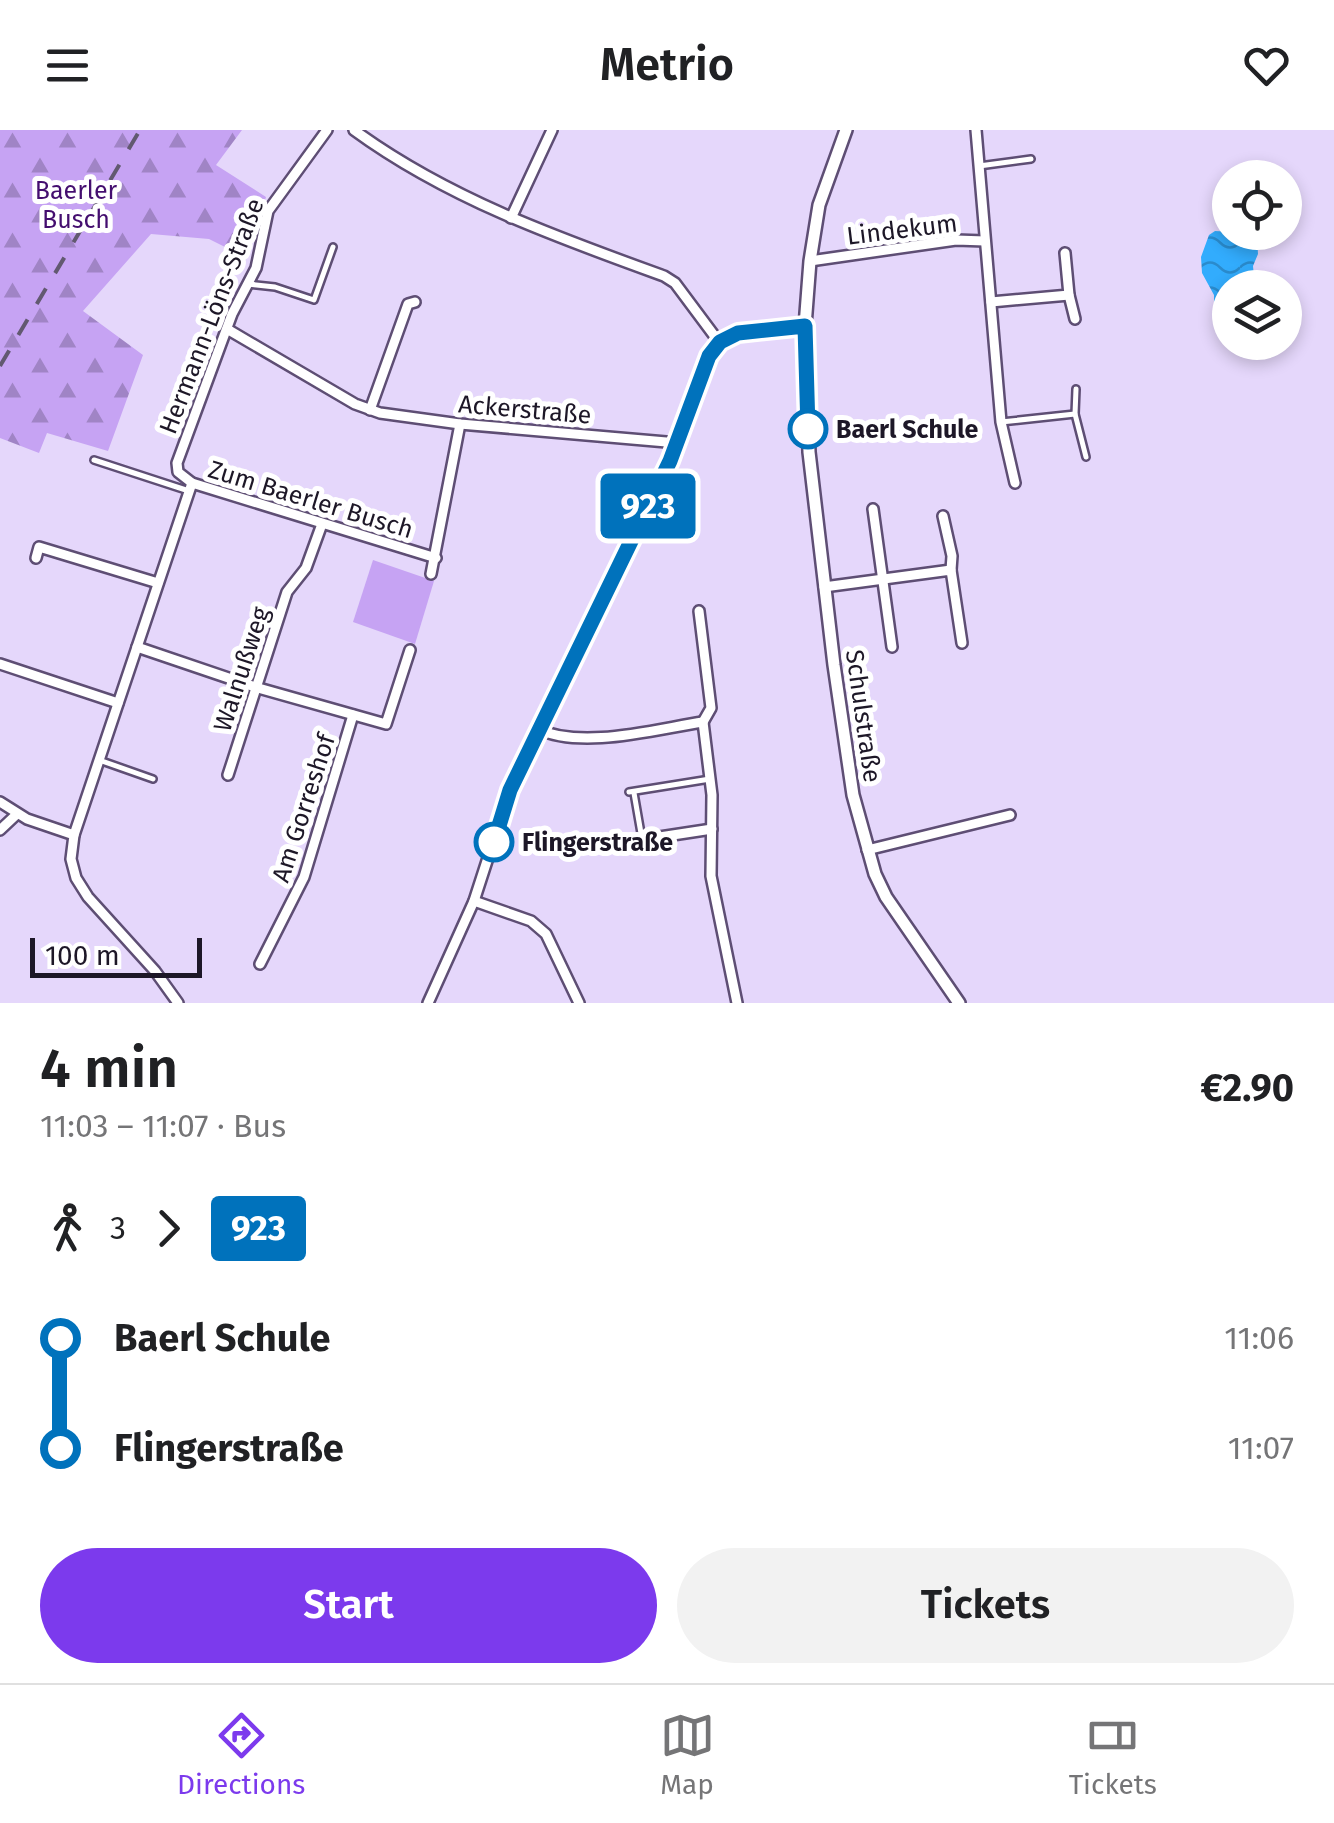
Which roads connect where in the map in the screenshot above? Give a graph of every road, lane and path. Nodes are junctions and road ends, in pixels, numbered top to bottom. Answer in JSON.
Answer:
{"nodes":[{"id":1,"x":327,"y":130,"type":"edge"},
{"id":2,"x":354,"y":130,"type":"edge"},
{"id":3,"x":552,"y":130,"type":"edge"},
{"id":4,"x":846,"y":130,"type":"edge"},
{"id":5,"x":976,"y":130,"type":"edge"},
{"id":6,"x":1031,"y":159,"type":"dead end"},
{"id":7,"x":979,"y":166,"type":"junction"},
{"id":8,"x":510,"y":218,"type":"junction"},
{"id":9,"x":985,"y":241,"type":"junction"},
{"id":10,"x":333,"y":247,"type":"dead end"},
{"id":11,"x":1065,"y":253,"type":"dead end"},
{"id":12,"x":810,"y":261,"type":"junction"},
{"id":13,"x":248,"y":284,"type":"junction"},
{"id":14,"x":1069,"y":295,"type":"junction"},
{"id":15,"x":415,"y":302,"type":"dead end"},
{"id":16,"x":991,"y":302,"type":"junction"},
{"id":17,"x":1075,"y":319,"type":"dead end"},
{"id":18,"x":805,"y":326,"type":"junction"},
{"id":19,"x":227,"y":328,"type":"junction"},
{"id":20,"x":720,"y":342,"type":"junction"},
{"id":21,"x":1076,"y":389,"type":"dead end"},
{"id":22,"x":370,"y":410,"type":"junction"},
{"id":23,"x":1075,"y":414,"type":"junction"},
{"id":24,"x":1001,"y":422,"type":"junction"},
{"id":25,"x":460,"y":424,"type":"junction"},
{"id":26,"x":678,"y":442,"type":"junction"},
{"id":27,"x":1086,"y":457,"type":"dead end"},
{"id":28,"x":94,"y":460,"type":"dead end"},
{"id":29,"x":178,"y":472,"type":"joint"},
{"id":30,"x":1014,"y":483,"type":"dead end"},
{"id":31,"x":190,"y":487,"type":"junction"},
{"id":32,"x":873,"y":508,"type":"dead end"},
{"id":33,"x":944,"y":516,"type":"dead end"},
{"id":34,"x":322,"y":524,"type":"junction"},
{"id":35,"x":36,"y":558,"type":"dead end"},
{"id":36,"x":436,"y":558,"type":"junction"},
{"id":37,"x":951,"y":570,"type":"junction"},
{"id":38,"x":431,"y":574,"type":"dead end"},
{"id":39,"x":881,"y":577,"type":"junction"},
{"id":40,"x":158,"y":583,"type":"junction"},
{"id":41,"x":824,"y":587,"type":"junction"},
{"id":42,"x":699,"y":611,"type":"dead end"},
{"id":43,"x":962,"y":642,"type":"dead end"},
{"id":44,"x":137,"y":647,"type":"junction"},
{"id":45,"x":892,"y":647,"type":"dead end"},
{"id":46,"x":410,"y":650,"type":"dead end"},
{"id":47,"x":0,"y":664,"type":"edge"},
{"id":48,"x":255,"y":687,"type":"junction"},
{"id":49,"x":118,"y":704,"type":"junction"},
{"id":50,"x":353,"y":715,"type":"junction"},
{"id":51,"x":704,"y":722,"type":"junction"},
{"id":52,"x":538,"y":729,"type":"junction"},
{"id":53,"x":99,"y":760,"type":"junction"},
{"id":54,"x":228,"y":774,"type":"dead end"},
{"id":55,"x":153,"y":779,"type":"dead end"},
{"id":56,"x":710,"y":779,"type":"junction"},
{"id":57,"x":0,"y":802,"type":"edge"},
{"id":58,"x":17,"y":814,"type":"junction"},
{"id":59,"x":1010,"y":816,"type":"dead end"},
{"id":60,"x":712,"y":829,"type":"junction"},
{"id":61,"x":0,"y":830,"type":"edge"},
{"id":62,"x":74,"y":836,"type":"junction"},
{"id":63,"x":642,"y":839,"type":"junction"},
{"id":64,"x":607,"y":845,"type":"dead end"},
{"id":65,"x":867,"y":850,"type":"junction"},
{"id":66,"x":474,"y":901,"type":"junction"},
{"id":67,"x":260,"y":964,"type":"dead end"},
{"id":68,"x":178,"y":1003,"type":"edge"},
{"id":69,"x":428,"y":1003,"type":"edge"},
{"id":70,"x":579,"y":1003,"type":"edge"},
{"id":71,"x":737,"y":1003,"type":"edge"},
{"id":72,"x":959,"y":1003,"type":"edge"}],
"edges":[{"from":1,"to":13,"type":"street","name":"Hermann-Löns-Straße"},
{"from":2,"to":8,"type":"street"},
{"from":3,"to":8,"type":"street"},
{"from":4,"to":12,"type":"street","name":"Schulstraße"},
{"from":5,"to":7,"type":"street","name":"Lindekum"},
{"from":6,"to":7,"type":"lane"},
{"from":7,"to":9,"type":"street","name":"Lindekum"},
{"from":8,"to":20,"type":"street"},
{"from":9,"to":12,"type":"street","name":"Lindekum"},
{"from":9,"to":16,"type":"street"},
{"from":10,"to":13,"type":"lane"},
{"from":11,"to":14,"type":"street"},
{"from":12,"to":18,"type":"street","name":"Schulstraße"},
{"from":13,"to":19,"type":"street","name":"Hermann-Löns-Straße"},
{"from":14,"to":16,"type":"street"},
{"from":14,"to":17,"type":"street"},
{"from":15,"to":22,"type":"street"},
{"from":16,"to":24,"type":"street"},
{"from":18,"to":20,"type":"street"},
{"from":18,"to":41,"type":"street","name":"Schulstraße"},
{"from":19,"to":22,"type":"street","name":"Ackerstraße"},
{"from":19,"to":29,"type":"street","name":"Hermann-Löns-Straße"},
{"from":20,"to":26,"type":"street"},
{"from":21,"to":23,"type":"lane"},
{"from":22,"to":25,"type":"street","name":"Ackerstraße"},
{"from":23,"to":24,"type":"lane"},
{"from":23,"to":27,"type":"lane"},
{"from":24,"to":30,"type":"street"},
{"from":25,"to":26,"type":"street","name":"Ackerstraße"},
{"from":25,"to":36,"type":"street","name":"Zum Baerler Busch"},
{"from":26,"to":52,"type":"street"},
{"from":28,"to":31,"type":"lane"},
{"from":29,"to":31,"type":"street","name":"Zum Baerler Busch"},
{"from":31,"to":34,"type":"street","name":"Zum Baerler Busch"},
{"from":31,"to":40,"type":"street"},
{"from":32,"to":39,"type":"street","name":"Schulstraße"},
{"from":33,"to":37,"type":"street"},
{"from":34,"to":36,"type":"street","name":"Zum Baerler Busch"},
{"from":34,"to":48,"type":"street","name":"Walnußweg"},
{"from":35,"to":40,"type":"street"},
{"from":36,"to":38,"type":"street","name":"Zum Baerler Busch"},
{"from":37,"to":39,"type":"street"},
{"from":37,"to":43,"type":"street"},
{"from":39,"to":41,"type":"street"},
{"from":39,"to":45,"type":"street","name":"Schulstraße"},
{"from":40,"to":44,"type":"street"},
{"from":41,"to":65,"type":"street","name":"Schulstraße"},
{"from":42,"to":51,"type":"street"},
{"from":44,"to":48,"type":"street","name":"Am Gorreshof"},
{"from":44,"to":49,"type":"street"},
{"from":46,"to":50,"type":"street","name":"Am Gorreshof"},
{"from":47,"to":49,"type":"street"},
{"from":48,"to":50,"type":"street","name":"Am Gorreshof"},
{"from":48,"to":54,"type":"street","name":"Walnußweg"},
{"from":49,"to":53,"type":"street"},
{"from":50,"to":67,"type":"street","name":"Am Gorreshof"},
{"from":51,"to":52,"type":"street"},
{"from":51,"to":56,"type":"street"},
{"from":52,"to":66,"type":"street"},
{"from":53,"to":55,"type":"lane"},
{"from":53,"to":62,"type":"street"},
{"from":56,"to":60,"type":"street"},
{"from":56,"to":63,"type":"lane"},
{"from":57,"to":58,"type":"street"},
{"from":58,"to":61,"type":"street"},
{"from":58,"to":62,"type":"street"},
{"from":59,"to":65,"type":"street"},
{"from":60,"to":63,"type":"street"},
{"from":60,"to":71,"type":"street"},
{"from":62,"to":68,"type":"street"},
{"from":63,"to":64,"type":"street"},
{"from":65,"to":72,"type":"street","name":"Schulstraße"},
{"from":66,"to":69,"type":"street"},
{"from":66,"to":70,"type":"street"}]}
